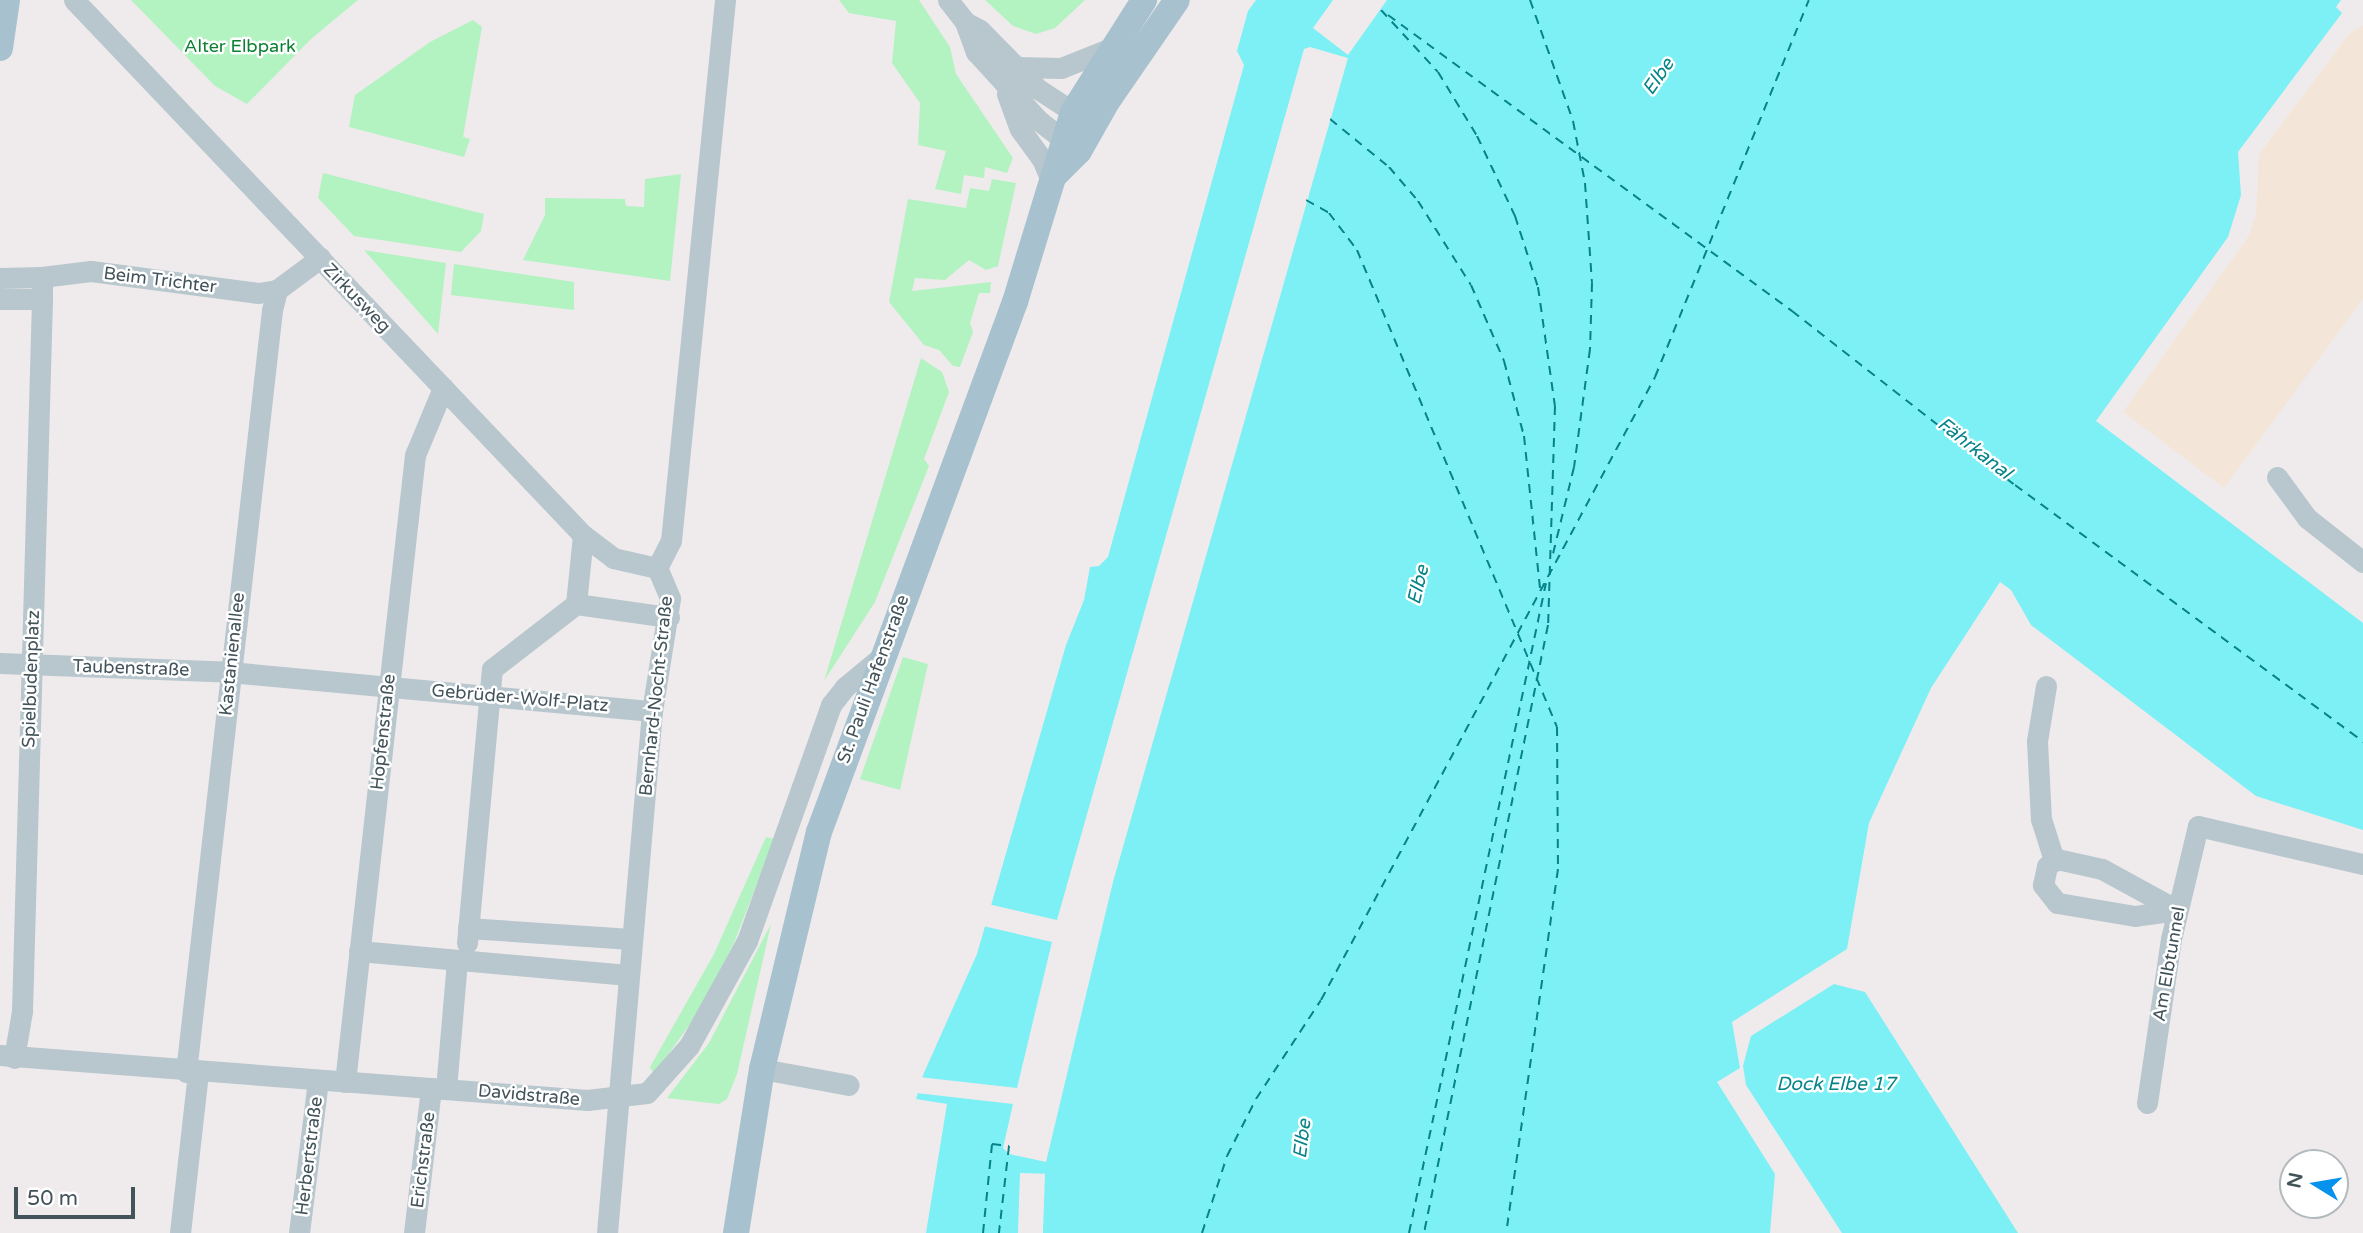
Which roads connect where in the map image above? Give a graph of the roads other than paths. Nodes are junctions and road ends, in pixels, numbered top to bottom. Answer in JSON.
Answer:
{"nodes":[{"id":1,"x":7,"y":0,"type":"edge"},
{"id":2,"x":74,"y":0,"type":"edge"},
{"id":3,"x":725,"y":0,"type":"edge"},
{"id":4,"x":948,"y":0,"type":"edge"},
{"id":5,"x":1144,"y":0,"type":"edge"},
{"id":6,"x":1177,"y":0,"type":"edge"},
{"id":7,"x":0,"y":48,"type":"edge"},
{"id":8,"x":1111,"y":48,"type":"junction"},
{"id":9,"x":1008,"y":74,"type":"junction"},
{"id":10,"x":1083,"y":119,"type":"junction"},
{"id":11,"x":1071,"y":145,"type":"junction"},
{"id":12,"x":1051,"y":180,"type":"junction"},
{"id":13,"x":320,"y":258,"type":"junction"},
{"id":14,"x":43,"y":277,"type":"junction"},
{"id":15,"x":0,"y":278,"type":"edge"},
{"id":16,"x":277,"y":290,"type":"junction"},
{"id":17,"x":0,"y":299,"type":"edge"},
{"id":18,"x":42,"y":299,"type":"junction"},
{"id":19,"x":443,"y":388,"type":"junction"},
{"id":20,"x":2277,"y":477,"type":"dead end"},
{"id":21,"x":583,"y":535,"type":"junction"},
{"id":22,"x":2363,"y":562,"type":"edge"},
{"id":23,"x":657,"y":568,"type":"junction"},
{"id":24,"x":576,"y":604,"type":"junction"},
{"id":25,"x":669,"y":617,"type":"junction"},
{"id":26,"x":880,"y":659,"type":"junction"},
{"id":27,"x":0,"y":663,"type":"edge"},
{"id":28,"x":31,"y":664,"type":"junction"},
{"id":29,"x":230,"y":672,"type":"junction"},
{"id":30,"x":388,"y":686,"type":"junction"},
{"id":31,"x":2046,"y":686,"type":"dead end"},
{"id":32,"x":490,"y":695,"type":"junction"},
{"id":33,"x":862,"y":710,"type":"junction"},
{"id":34,"x":652,"y":711,"type":"junction"},
{"id":35,"x":825,"y":726,"type":"junction"},
{"id":36,"x":2054,"y":860,"type":"junction"},
{"id":37,"x":2363,"y":864,"type":"edge"},
{"id":38,"x":2177,"y":911,"type":"junction"},
{"id":39,"x":631,"y":939,"type":"junction"},
{"id":40,"x":464,"y":944,"type":"junction"},
{"id":41,"x":359,"y":951,"type":"junction"},
{"id":42,"x":628,"y":975,"type":"junction"},
{"id":43,"x":7,"y":1056,"type":"edge"},
{"id":44,"x":762,"y":1069,"type":"junction"},
{"id":45,"x":192,"y":1073,"type":"junction"},
{"id":46,"x":318,"y":1080,"type":"junction"},
{"id":47,"x":345,"y":1082,"type":"junction"},
{"id":48,"x":849,"y":1086,"type":"dead end"},
{"id":49,"x":439,"y":1088,"type":"junction"},
{"id":50,"x":617,"y":1100,"type":"junction"},
{"id":51,"x":2147,"y":1103,"type":"dead end"},
{"id":52,"x":180,"y":1233,"type":"edge"},
{"id":53,"x":299,"y":1233,"type":"edge"},
{"id":54,"x":414,"y":1233,"type":"edge"},
{"id":55,"x":607,"y":1233,"type":"edge"},
{"id":56,"x":736,"y":1233,"type":"edge"}],
"edges":[{"from":1,"to":7,"type":"main road"},
{"from":2,"to":13,"type":"street","name":"Zirkusweg"},
{"from":3,"to":23,"type":"street"},
{"from":4,"to":9,"type":"street"},
{"from":5,"to":8,"type":"main road"},
{"from":6,"to":10,"type":"main road"},
{"from":8,"to":9,"type":"street"},
{"from":8,"to":10,"type":"main road"},
{"from":9,"to":10,"type":"street"},
{"from":9,"to":11,"type":"street"},
{"from":9,"to":12,"type":"street"},
{"from":10,"to":11,"type":"main road"},
{"from":11,"to":12,"type":"main road"},
{"from":12,"to":26,"type":"main road","name":"St. Pauli Hafenstraße"},
{"from":13,"to":16,"type":"street"},
{"from":13,"to":19,"type":"street","name":"Zirkusweg"},
{"from":14,"to":15,"type":"street","name":"Beim Trichter"},
{"from":14,"to":16,"type":"street","name":"Beim Trichter"},
{"from":14,"to":18,"type":"street"},
{"from":16,"to":29,"type":"street","name":"Kastanienallee"},
{"from":17,"to":18,"type":"street"},
{"from":18,"to":28,"type":"street","name":"Spielbudenplatz"},
{"from":19,"to":21,"type":"street","name":"Zirkusweg"},
{"from":19,"to":30,"type":"street","name":"Hopfenstraße"},
{"from":20,"to":22,"type":"street"},
{"from":21,"to":23,"type":"street","name":"Zirkusweg"},
{"from":21,"to":24,"type":"street"},
{"from":23,"to":25,"type":"street","name":"Bernhard-Nocht-Straße"},
{"from":24,"to":25,"type":"street"},
{"from":24,"to":32,"type":"street","name":"Erichstraße"},
{"from":25,"to":34,"type":"street","name":"Bernhard-Nocht-Straße"},
{"from":26,"to":33,"type":"main road","name":"St. Pauli Hafenstraße"},
{"from":26,"to":35,"type":"street","name":"Davidstraße"},
{"from":27,"to":28,"type":"street","name":"Taubenstraße"},
{"from":28,"to":29,"type":"street","name":"Taubenstraße"},
{"from":28,"to":43,"type":"street","name":"Spielbudenplatz"},
{"from":29,"to":30,"type":"street","name":"Taubenstraße"},
{"from":29,"to":45,"type":"street","name":"Kastanienallee"},
{"from":30,"to":32,"type":"street","name":"Gebrüder-Wolf-Platz"},
{"from":30,"to":41,"type":"street","name":"Hopfenstraße"},
{"from":31,"to":36,"type":"street"},
{"from":32,"to":34,"type":"street","name":"Gebrüder-Wolf-Platz"},
{"from":32,"to":40,"type":"street","name":"Erichstraße"},
{"from":33,"to":35,"type":"street"},
{"from":33,"to":44,"type":"main road","name":"St. Pauli Hafenstraße"},
{"from":34,"to":39,"type":"street","name":"Bernhard-Nocht-Straße"},
{"from":35,"to":50,"type":"street","name":"Davidstraße"},
{"from":36,"to":38,"type":"street"},
{"from":36,"to":38,"type":"street"},
{"from":37,"to":38,"type":"street","name":"Am Elbtunnel"},
{"from":38,"to":51,"type":"street","name":"Am Elbtunnel"},
{"from":39,"to":40,"type":"street"},
{"from":39,"to":42,"type":"street","name":"Bernhard-Nocht-Straße"},
{"from":40,"to":41,"type":"street"},
{"from":40,"to":42,"type":"street"},
{"from":40,"to":49,"type":"street","name":"Erichstraße"},
{"from":41,"to":47,"type":"street","name":"Hopfenstraße"},
{"from":42,"to":50,"type":"street","name":"Bernhard-Nocht-Straße"},
{"from":43,"to":45,"type":"street","name":"Davidstraße"},
{"from":44,"to":48,"type":"street"},
{"from":44,"to":56,"type":"main road","name":"St. Pauli Hafenstraße"},
{"from":45,"to":46,"type":"street","name":"Davidstraße"},
{"from":45,"to":52,"type":"street","name":"Kastanienallee"},
{"from":46,"to":47,"type":"street","name":"Davidstraße"},
{"from":46,"to":53,"type":"street","name":"Herbertstraße"},
{"from":47,"to":49,"type":"street","name":"Davidstraße"},
{"from":49,"to":50,"type":"street","name":"Davidstraße"},
{"from":49,"to":54,"type":"street","name":"Erichstraße"},
{"from":50,"to":55,"type":"street","name":"Bernhard-Nocht-Straße"}]}
